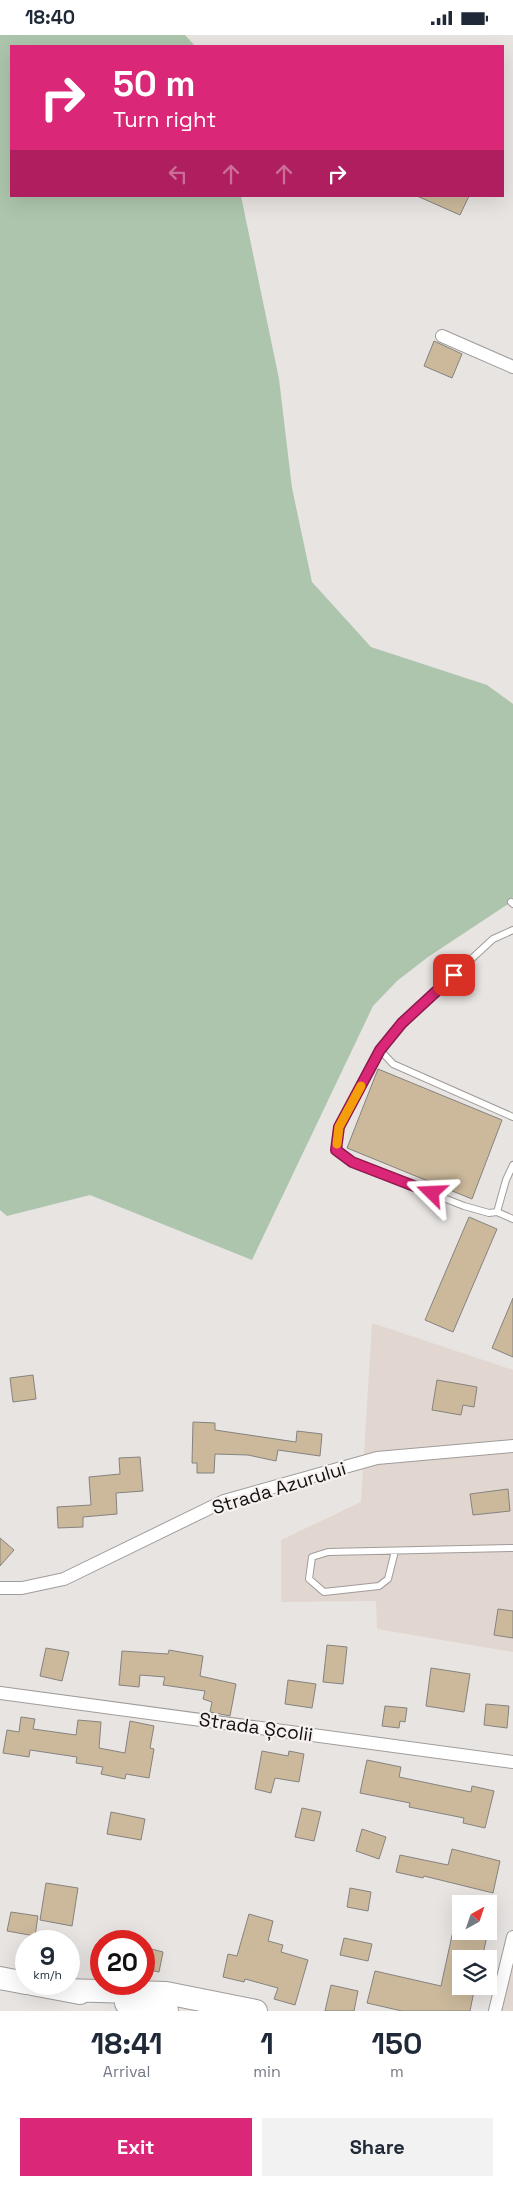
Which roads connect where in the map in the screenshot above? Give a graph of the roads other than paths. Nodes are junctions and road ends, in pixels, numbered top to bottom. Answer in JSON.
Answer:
{"nodes":[{"id":1,"x":442,"y":337,"type":"dead end"},
{"id":2,"x":513,"y":367,"type":"edge"},
{"id":3,"x":513,"y":930,"type":"edge"},
{"id":4,"x":380,"y":1050,"type":"junction"},
{"id":5,"x":513,"y":1117,"type":"edge"},
{"id":6,"x":513,"y":1165,"type":"edge"},
{"id":7,"x":497,"y":1212,"type":"junction"},
{"id":8,"x":513,"y":1219,"type":"edge"},
{"id":9,"x":513,"y":1446,"type":"edge"},
{"id":10,"x":513,"y":1548,"type":"edge"},
{"id":11,"x":395,"y":1551,"type":"junction"},
{"id":12,"x":0,"y":1588,"type":"edge"},
{"id":13,"x":0,"y":1693,"type":"edge"},
{"id":14,"x":513,"y":1762,"type":"edge"},
{"id":15,"x":513,"y":1937,"type":"edge"},
{"id":16,"x":0,"y":1978,"type":"edge"},
{"id":17,"x":15,"y":1981,"type":"edge"},
{"id":18,"x":80,"y":1990,"type":"edge"},
{"id":19,"x":80,"y":1993,"type":"edge"},
{"id":20,"x":79,"y":1995,"type":"edge"},
{"id":21,"x":125,"y":2011,"type":"edge"},
{"id":22,"x":167,"y":2011,"type":"edge"},
{"id":23,"x":256,"y":2011,"type":"edge"},
{"id":24,"x":495,"y":2011,"type":"edge"}],
"edges":[{"from":1,"to":2,"type":"street"},
{"from":3,"to":4,"type":"lane"},
{"from":4,"to":5,"type":"lane"},
{"from":4,"to":7,"type":"lane"},
{"from":6,"to":7,"type":"lane"},
{"from":7,"to":8,"type":"lane"},
{"from":9,"to":12,"type":"street","name":"Strada Azurului"},
{"from":10,"to":11,"type":"lane"},
{"from":11,"to":11,"type":"lane"},
{"from":13,"to":14,"type":"street","name":"Strada Școlii"},
{"from":15,"to":24,"type":"street"},
{"from":16,"to":17,"type":"highway"},
{"from":18,"to":23,"type":"highway"},
{"from":19,"to":22,"type":"highway"},
{"from":20,"to":21,"type":"highway"}]}
